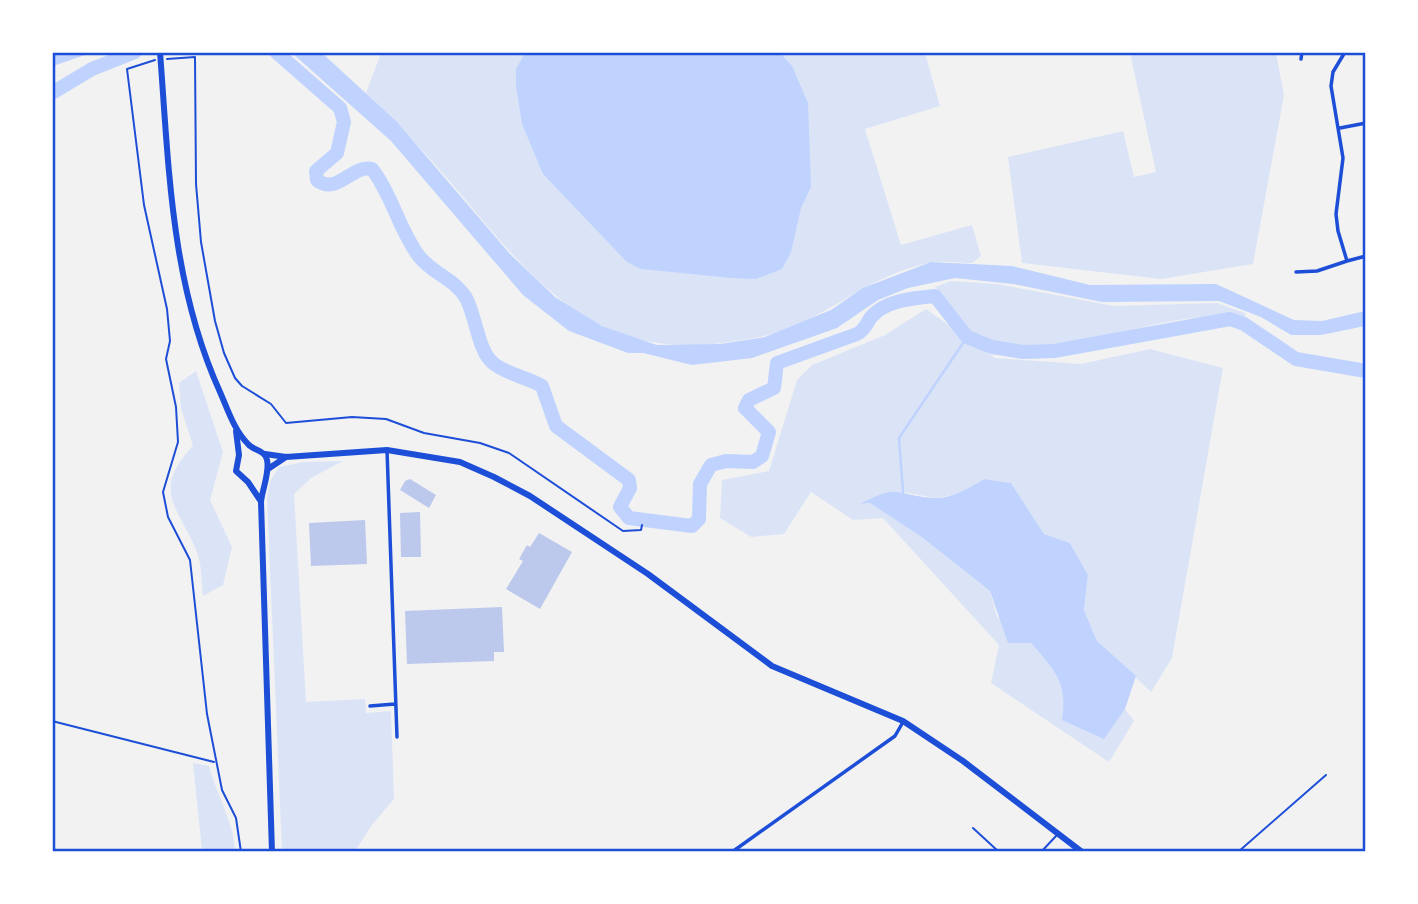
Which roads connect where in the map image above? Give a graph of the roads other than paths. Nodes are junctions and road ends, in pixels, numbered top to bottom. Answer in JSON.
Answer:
{"nodes":[{"id":1,"x":160,"y":52,"type":"edge"},
{"id":2,"x":1302,"y":52,"type":"edge"},
{"id":3,"x":1345,"y":52,"type":"edge"},
{"id":4,"x":1301,"y":59,"type":"dead end"},
{"id":5,"x":1366,"y":123,"type":"edge"},
{"id":6,"x":1340,"y":128,"type":"junction"},
{"id":7,"x":1366,"y":256,"type":"edge"},
{"id":8,"x":1347,"y":261,"type":"junction"},
{"id":9,"x":1296,"y":272,"type":"dead end"},
{"id":10,"x":236,"y":429,"type":"junction"},
{"id":11,"x":254,"y":449,"type":"junction"},
{"id":12,"x":387,"y":450,"type":"junction"},
{"id":13,"x":265,"y":454,"type":"junction"},
{"id":14,"x":239,"y":455,"type":"junction"},
{"id":15,"x":286,"y":457,"type":"junction"},
{"id":16,"x":268,"y":469,"type":"junction"},
{"id":17,"x":264,"y":477,"type":"junction"},
{"id":18,"x":248,"y":482,"type":"junction"},
{"id":19,"x":261,"y":502,"type":"junction"},
{"id":20,"x":395,"y":704,"type":"junction"},
{"id":21,"x":370,"y":706,"type":"dead end"},
{"id":22,"x":903,"y":721,"type":"junction"},
{"id":23,"x":397,"y":737,"type":"dead end"},
{"id":24,"x":1326,"y":775,"type":"dead end"},
{"id":25,"x":973,"y":828,"type":"dead end"},
{"id":26,"x":1060,"y":832,"type":"junction"},
{"id":27,"x":272,"y":852,"type":"edge"},
{"id":28,"x":732,"y":852,"type":"edge"},
{"id":29,"x":999,"y":852,"type":"edge"},
{"id":30,"x":1041,"y":852,"type":"edge"},
{"id":31,"x":1082,"y":852,"type":"edge"},
{"id":32,"x":1238,"y":852,"type":"edge"}],
"edges":[{"from":1,"to":10,"type":"main road"},
{"from":2,"to":4,"type":"street"},
{"from":3,"to":6,"type":"street"},
{"from":5,"to":6,"type":"street"},
{"from":6,"to":8,"type":"street"},
{"from":7,"to":8,"type":"street"},
{"from":8,"to":9,"type":"street"},
{"from":10,"to":11,"type":"main road"},
{"from":10,"to":14,"type":"main road"},
{"from":11,"to":13,"type":"main road"},
{"from":11,"to":14,"type":"main road"},
{"from":12,"to":15,"type":"main road"},
{"from":12,"to":20,"type":"street"},
{"from":12,"to":22,"type":"main road"},
{"from":13,"to":15,"type":"main road"},
{"from":13,"to":16,"type":"main road"},
{"from":14,"to":18,"type":"main road"},
{"from":15,"to":16,"type":"main road"},
{"from":16,"to":17,"type":"main road"},
{"from":17,"to":18,"type":"main road"},
{"from":17,"to":19,"type":"main road"},
{"from":18,"to":19,"type":"main road"},
{"from":19,"to":27,"type":"main road"},
{"from":20,"to":21,"type":"street"},
{"from":20,"to":23,"type":"street"},
{"from":22,"to":26,"type":"main road"},
{"from":22,"to":28,"type":"street"},
{"from":24,"to":32,"type":"lane"},
{"from":25,"to":29,"type":"lane"},
{"from":26,"to":30,"type":"lane"},
{"from":26,"to":31,"type":"main road"}]}
